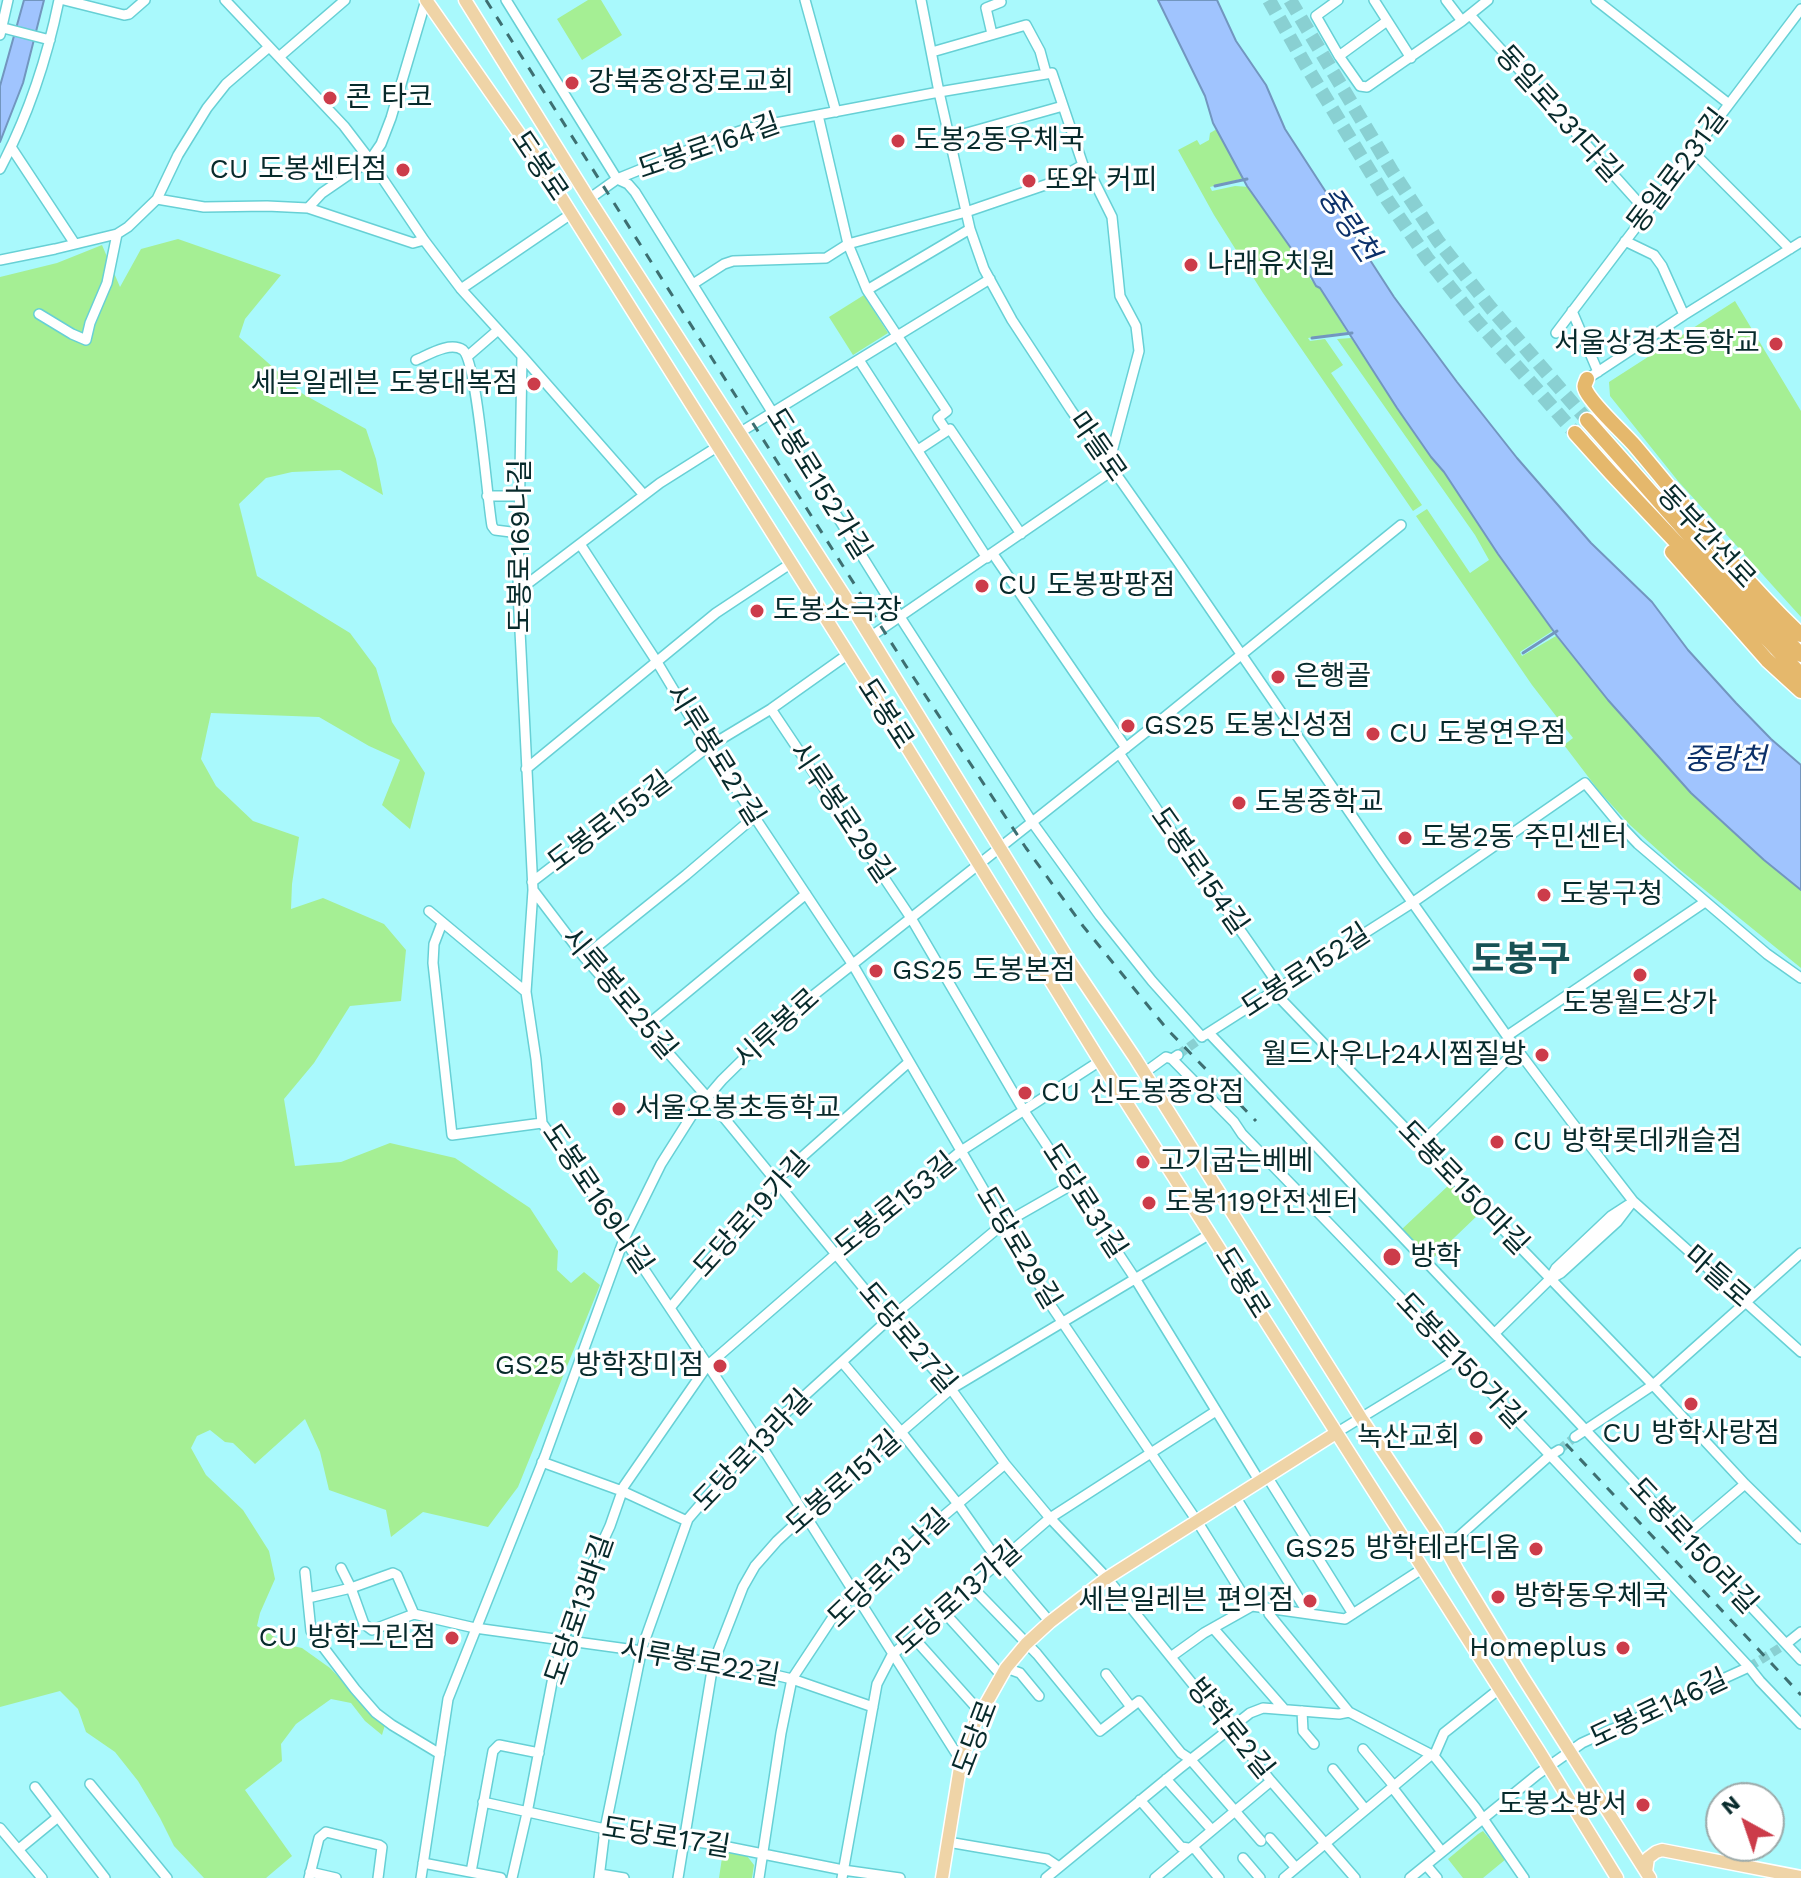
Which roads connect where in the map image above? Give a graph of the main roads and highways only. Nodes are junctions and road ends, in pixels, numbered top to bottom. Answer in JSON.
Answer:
{"nodes":[{"id":1,"x":426,"y":0,"type":"edge"},
{"id":2,"x":465,"y":0,"type":"edge"},
{"id":3,"x":1592,"y":376,"type":"road end"},
{"id":4,"x":1587,"y":420,"type":"tunnel mouth"},
{"id":5,"x":1575,"y":433,"type":"tunnel mouth"},
{"id":6,"x":1611,"y":473,"type":"junction"},
{"id":7,"x":1801,"y":635,"type":"edge"},
{"id":8,"x":1801,"y":655,"type":"edge"},
{"id":9,"x":1801,"y":675,"type":"edge"},
{"id":10,"x":1801,"y":691,"type":"edge"},
{"id":11,"x":1336,"y":1433,"type":"junction"},
{"id":12,"x":1648,"y":1875,"type":"edge"},
{"id":13,"x":1613,"y":1876,"type":"edge"},
{"id":14,"x":1801,"y":1877,"type":"edge"},
{"id":15,"x":942,"y":1878,"type":"edge"}],
"edges":[{"from":1,"to":11,"type":"main road","name":"도봉로"},
{"from":2,"to":12,"type":"main road","name":"도봉로"},
{"from":3,"to":7,"type":"highway"},
{"from":4,"to":8,"type":"highway","name":"동부간선로"},
{"from":5,"to":6,"type":"highway","name":"동부간선로"},
{"from":6,"to":9,"type":"highway","name":"동부간선로"},
{"from":6,"to":10,"type":"highway"},
{"from":11,"to":13,"type":"main road","name":"도봉로"},
{"from":11,"to":15,"type":"main road","name":"도당로"},
{"from":12,"to":14,"type":"main road"}]}
